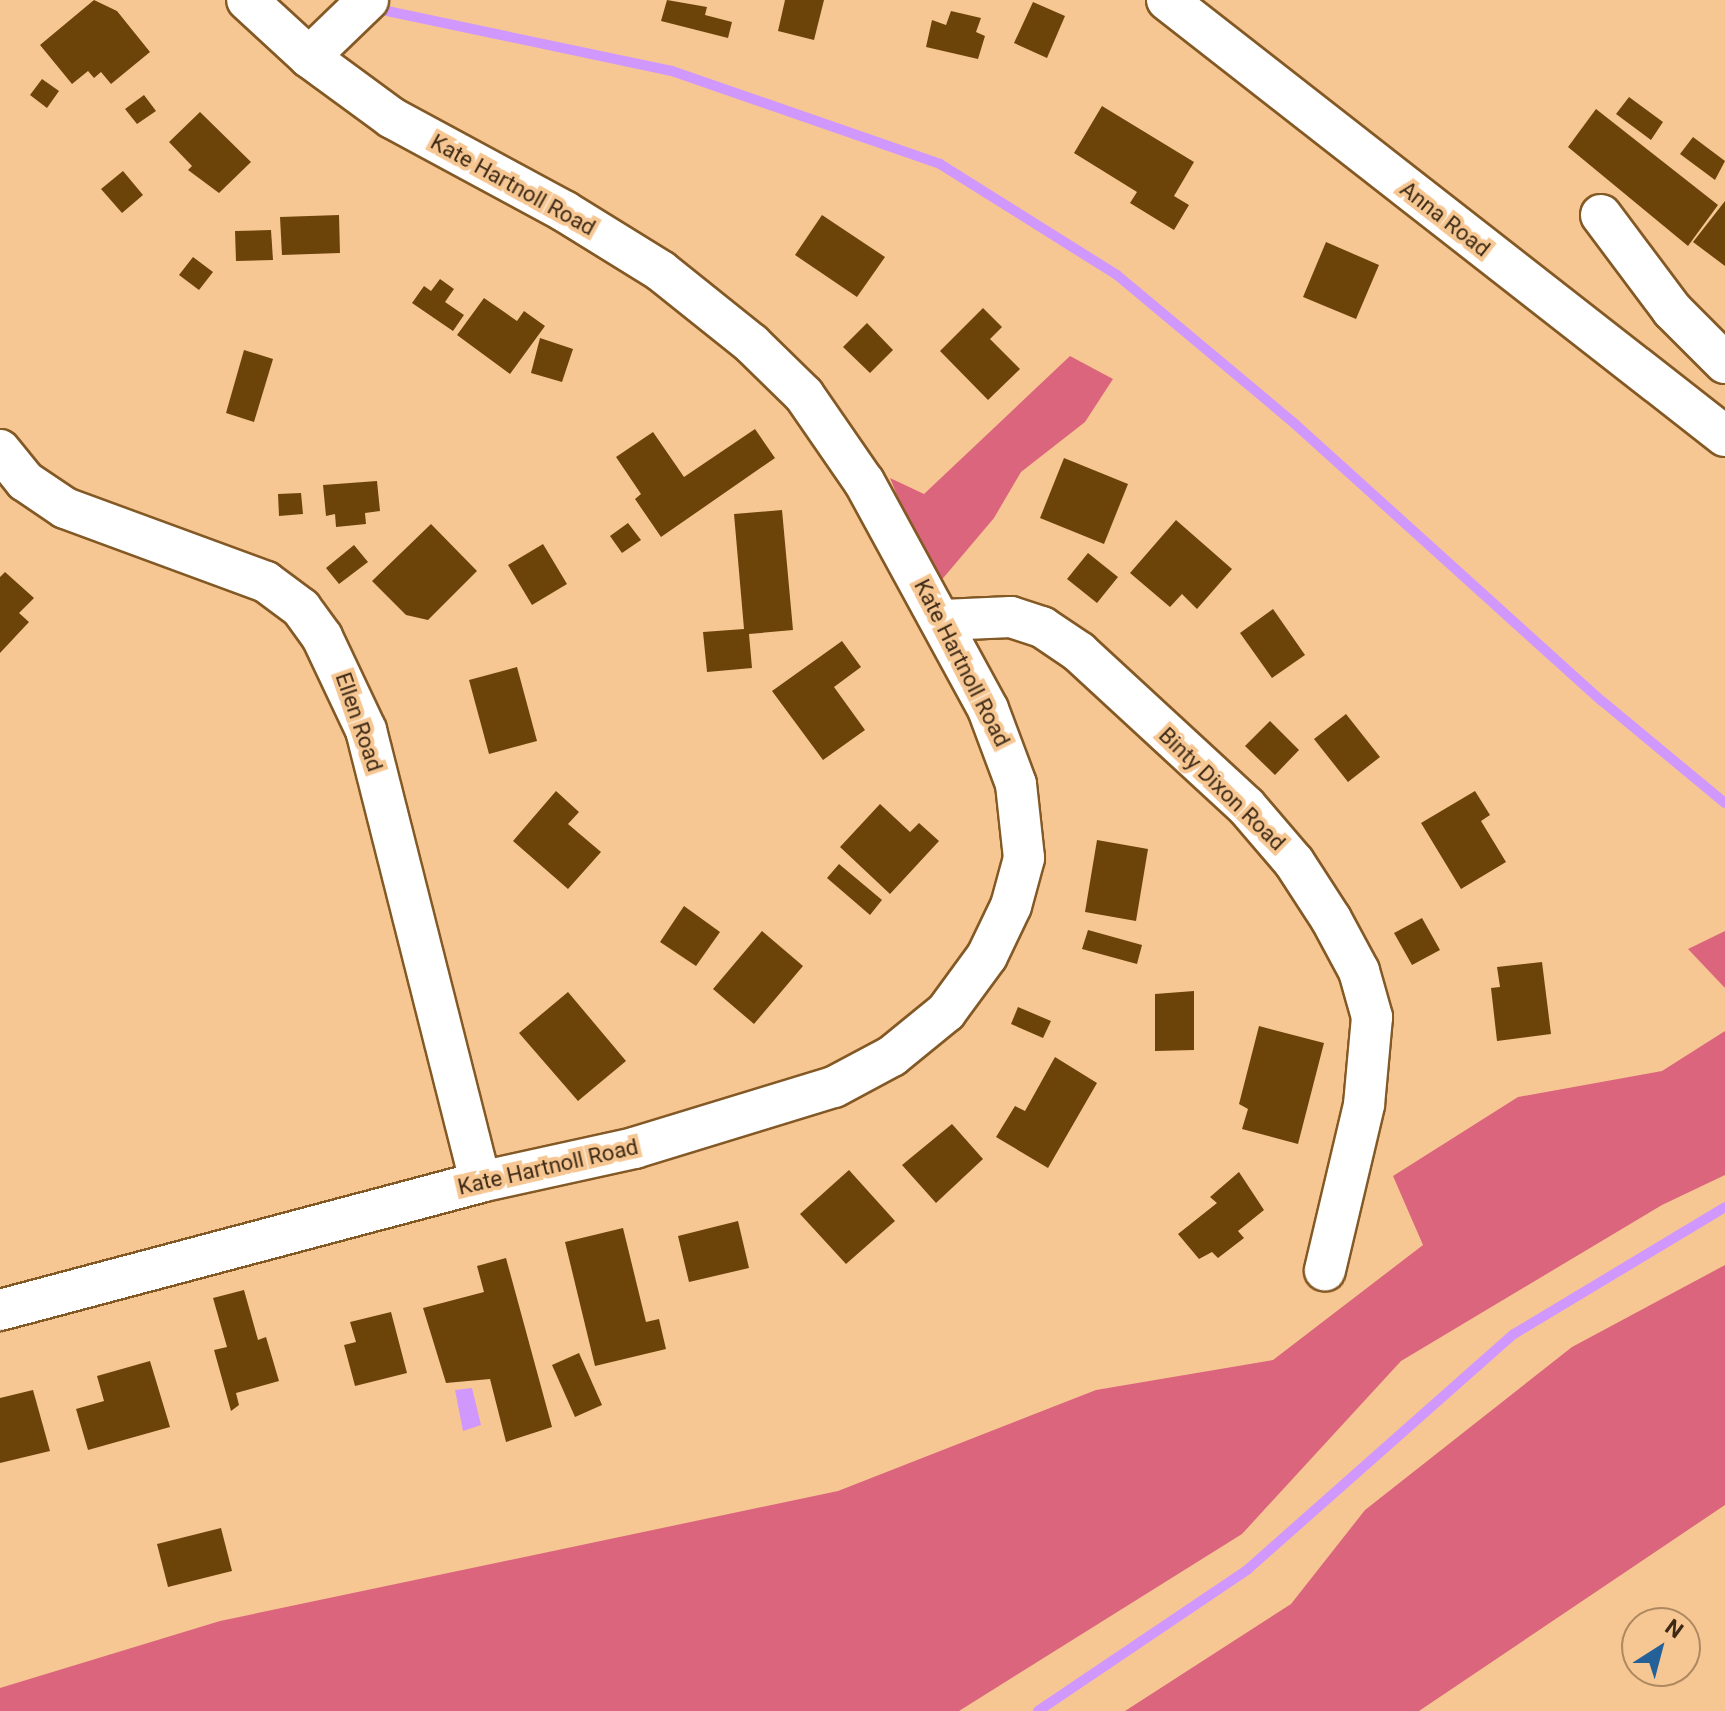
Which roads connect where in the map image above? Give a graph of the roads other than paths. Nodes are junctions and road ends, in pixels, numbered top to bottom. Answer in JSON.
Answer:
{"nodes":[{"id":1,"x":247,"y":0,"type":"edge"},
{"id":2,"x":368,"y":0,"type":"edge"},
{"id":3,"x":1167,"y":0,"type":"edge"},
{"id":4,"x":309,"y":57,"type":"junction"},
{"id":5,"x":1601,"y":215,"type":"dead end"},
{"id":6,"x":1725,"y":363,"type":"edge"},
{"id":7,"x":1725,"y":436,"type":"edge"},
{"id":8,"x":0,"y":450,"type":"edge"},
{"id":9,"x":943,"y":620,"type":"junction"},
{"id":10,"x":480,"y":1182,"type":"junction"},
{"id":11,"x":1325,"y":1270,"type":"dead end"},
{"id":12,"x":0,"y":1310,"type":"edge"}],
"edges":[{"from":1,"to":4,"type":"street","name":"Kate Hartnoll Road"},
{"from":2,"to":4,"type":"street"},
{"from":3,"to":7,"type":"street","name":"Anna Road"},
{"from":4,"to":9,"type":"street","name":"Kate Hartnoll Road"},
{"from":5,"to":6,"type":"street"},
{"from":8,"to":10,"type":"street","name":"Ellen Road"},
{"from":9,"to":10,"type":"street","name":"Kate Hartnoll Road"},
{"from":9,"to":11,"type":"street","name":"Binty Dixon Road"},
{"from":10,"to":12,"type":"street","name":"Kate Hartnoll Road"}]}
